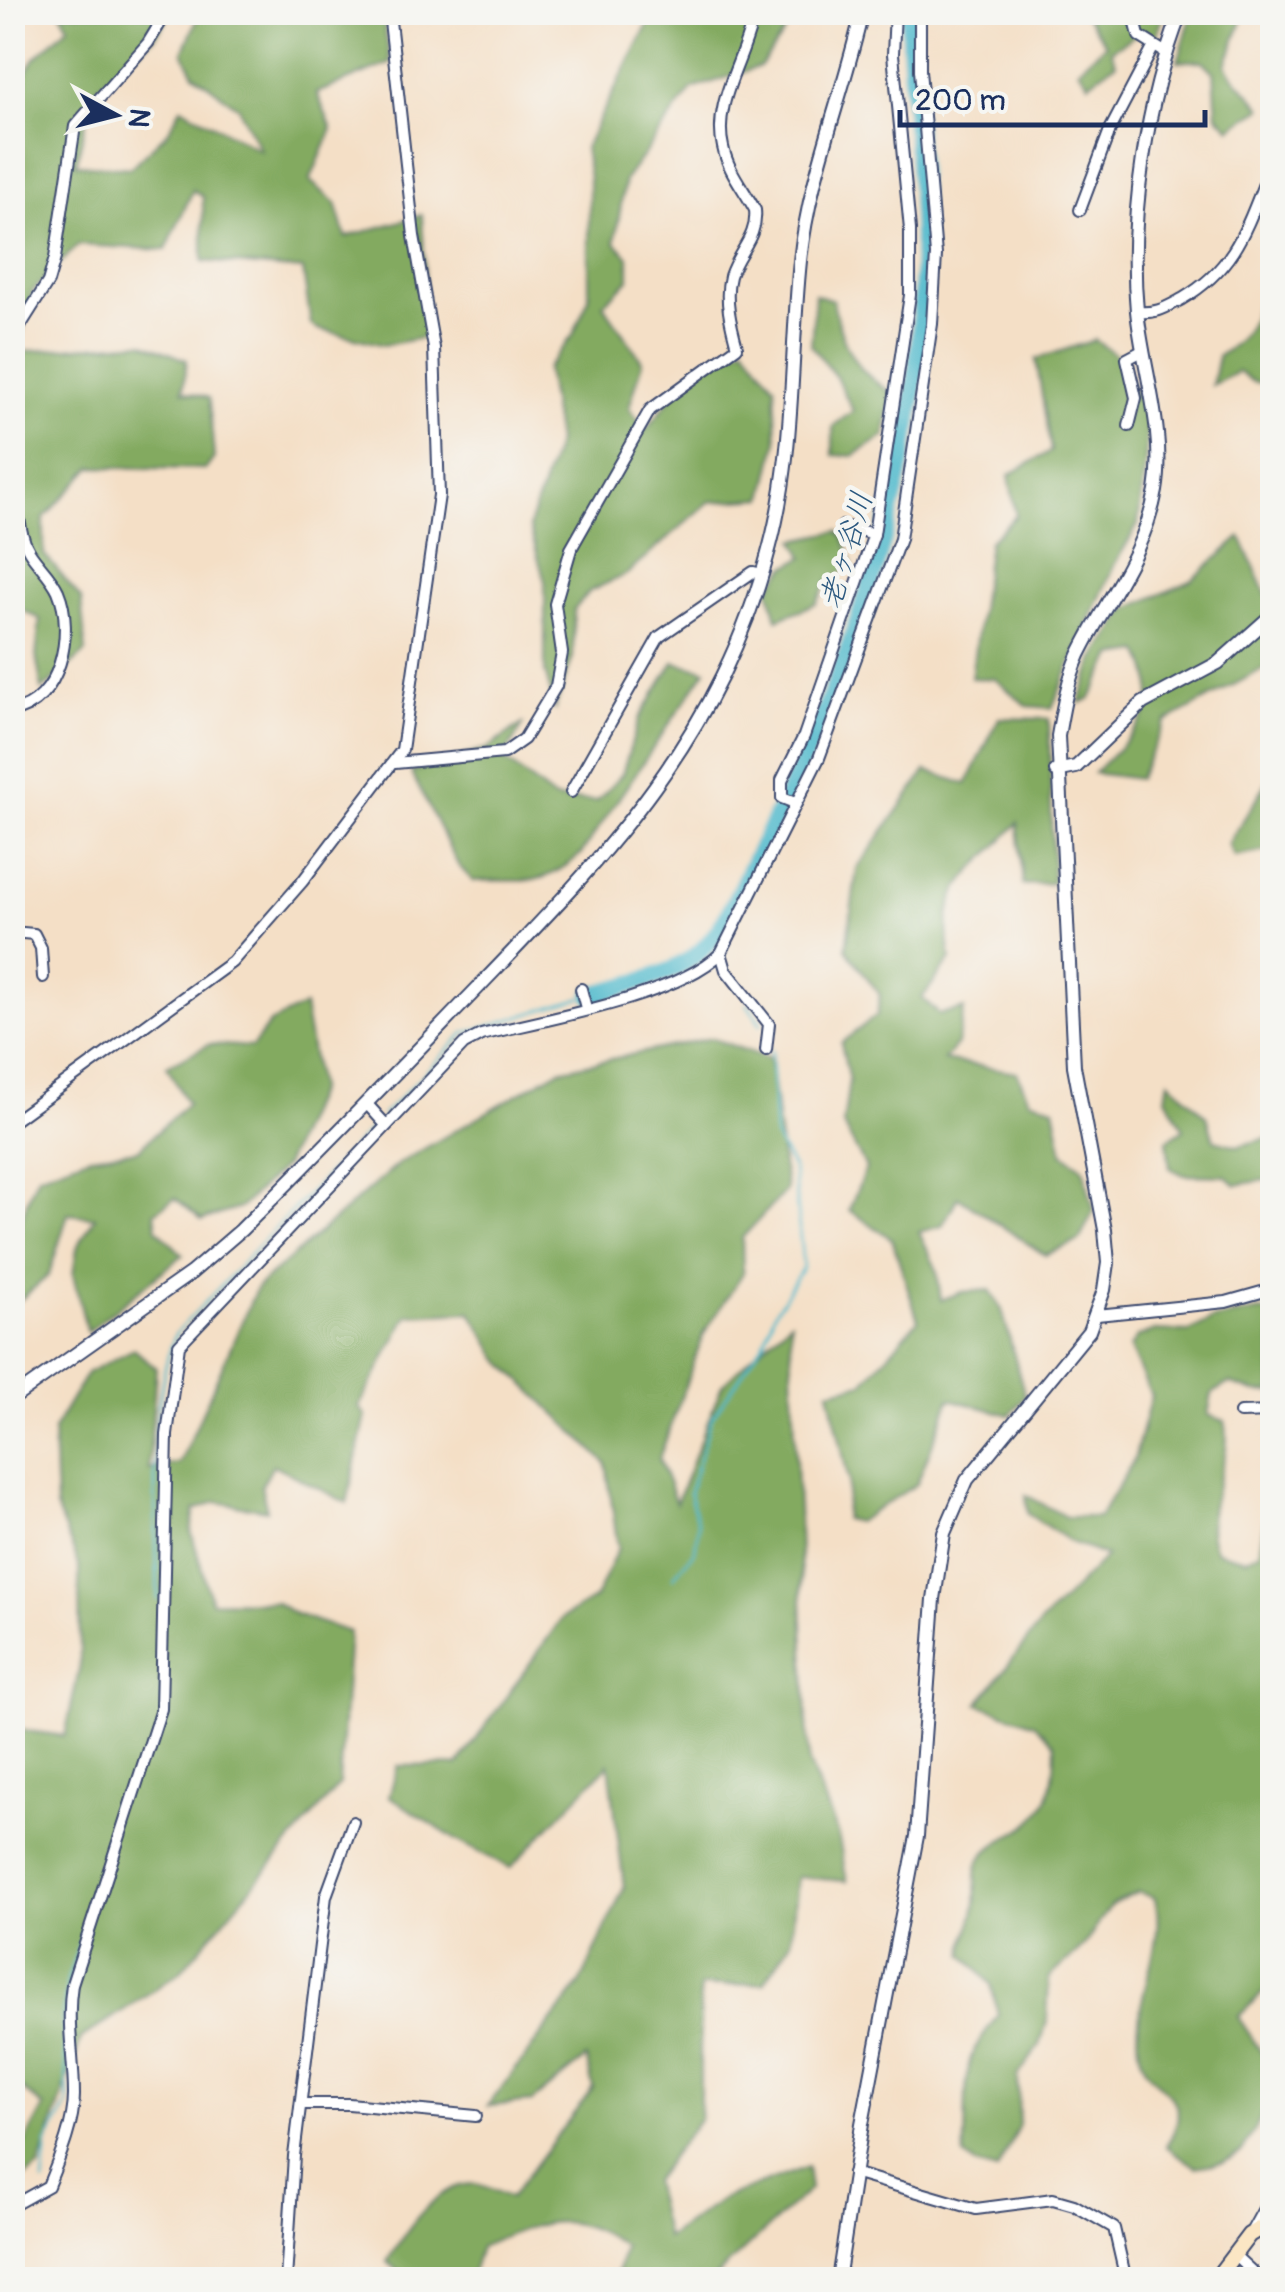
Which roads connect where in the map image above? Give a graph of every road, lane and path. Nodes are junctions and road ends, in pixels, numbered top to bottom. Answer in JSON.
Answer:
{"nodes":[{"id":1,"x":166,"y":12,"type":"edge"},
{"id":2,"x":389,"y":12,"type":"edge"},
{"id":3,"x":754,"y":12,"type":"edge"},
{"id":4,"x":862,"y":12,"type":"edge"},
{"id":5,"x":895,"y":12,"type":"edge"},
{"id":6,"x":920,"y":12,"type":"edge"},
{"id":7,"x":1132,"y":12,"type":"edge"},
{"id":8,"x":1181,"y":12,"type":"edge"},
{"id":9,"x":1160,"y":51,"type":"junction"},
{"id":10,"x":920,"y":70,"type":"junction"},
{"id":11,"x":895,"y":72,"type":"junction"},
{"id":12,"x":1272,"y":164,"type":"edge"},
{"id":13,"x":1080,"y":210,"type":"dead end"},
{"id":14,"x":1138,"y":312,"type":"junction"},
{"id":15,"x":12,"y":338,"type":"edge"},
{"id":16,"x":1142,"y":351,"type":"junction"},
{"id":17,"x":12,"y":402,"type":"edge"},
{"id":18,"x":1129,"y":426,"type":"dead end"},
{"id":19,"x":843,"y":526,"type":"dead end"},
{"id":20,"x":874,"y":534,"type":"junction"},
{"id":21,"x":762,"y":574,"type":"junction"},
{"id":22,"x":1272,"y":615,"type":"edge"},
{"id":23,"x":12,"y":711,"type":"edge"},
{"id":24,"x":395,"y":764,"type":"junction"},
{"id":25,"x":1056,"y":771,"type":"junction"},
{"id":26,"x":571,"y":792,"type":"dead end"},
{"id":27,"x":795,"y":803,"type":"junction"},
{"id":28,"x":12,"y":932,"type":"edge"},
{"id":29,"x":717,"y":957,"type":"junction"},
{"id":30,"x":44,"y":977,"type":"dead end"},
{"id":31,"x":581,"y":988,"type":"dead end"},
{"id":32,"x":586,"y":1008,"type":"junction"},
{"id":33,"x":766,"y":1050,"type":"dead end"},
{"id":34,"x":371,"y":1108,"type":"junction"},
{"id":35,"x":12,"y":1122,"type":"edge"},
{"id":36,"x":384,"y":1123,"type":"junction"},
{"id":37,"x":1272,"y":1290,"type":"edge"},
{"id":38,"x":1096,"y":1314,"type":"junction"},
{"id":39,"x":12,"y":1399,"type":"edge"},
{"id":40,"x":1272,"y":1412,"type":"edge"},
{"id":41,"x":1240,"y":1413,"type":"dead end"},
{"id":42,"x":353,"y":1822,"type":"dead end"},
{"id":43,"x":301,"y":2104,"type":"junction"},
{"id":44,"x":476,"y":2116,"type":"dead end"},
{"id":45,"x":853,"y":2173,"type":"junction"},
{"id":46,"x":1272,"y":2194,"type":"edge"},
{"id":47,"x":12,"y":2206,"type":"edge"},
{"id":48,"x":1272,"y":2221,"type":"edge"},
{"id":49,"x":1249,"y":2235,"type":"junction"},
{"id":50,"x":1234,"y":2255,"type":"junction"},
{"id":51,"x":286,"y":2280,"type":"edge"},
{"id":52,"x":838,"y":2280,"type":"edge"},
{"id":53,"x":1126,"y":2280,"type":"edge"},
{"id":54,"x":1215,"y":2280,"type":"edge"},
{"id":55,"x":1261,"y":2280,"type":"edge"}],
"edges":[{"from":1,"to":15,"type":"street"},
{"from":2,"to":24,"type":"street"},
{"from":3,"to":24,"type":"street"},
{"from":4,"to":21,"type":"street"},
{"from":5,"to":11,"type":"street"},
{"from":6,"to":10,"type":"street"},
{"from":7,"to":9,"type":"street"},
{"from":8,"to":9,"type":"street"},
{"from":9,"to":13,"type":"street"},
{"from":9,"to":14,"type":"street"},
{"from":10,"to":11,"type":"street"},
{"from":10,"to":27,"type":"street"},
{"from":11,"to":20,"type":"street"},
{"from":12,"to":14,"type":"street"},
{"from":14,"to":16,"type":"street"},
{"from":16,"to":18,"type":"street"},
{"from":16,"to":25,"type":"street"},
{"from":17,"to":23,"type":"street"},
{"from":19,"to":20,"type":"street"},
{"from":20,"to":27,"type":"street"},
{"from":21,"to":26,"type":"street"},
{"from":21,"to":34,"type":"street"},
{"from":22,"to":25,"type":"street"},
{"from":24,"to":35,"type":"street"},
{"from":25,"to":38,"type":"street"},
{"from":27,"to":29,"type":"street"},
{"from":28,"to":30,"type":"street"},
{"from":29,"to":32,"type":"street"},
{"from":29,"to":33,"type":"street"},
{"from":31,"to":32,"type":"street"},
{"from":32,"to":36,"type":"street"},
{"from":34,"to":36,"type":"street"},
{"from":34,"to":39,"type":"street"},
{"from":36,"to":47,"type":"street"},
{"from":37,"to":38,"type":"street"},
{"from":38,"to":45,"type":"street"},
{"from":40,"to":41,"type":"street"},
{"from":42,"to":43,"type":"street"},
{"from":43,"to":44,"type":"street"},
{"from":43,"to":51,"type":"street"},
{"from":45,"to":52,"type":"street"},
{"from":45,"to":53,"type":"street"},
{"from":46,"to":49,"type":"street"},
{"from":48,"to":49,"type":"main road"},
{"from":49,"to":50,"type":"main road"},
{"from":50,"to":54,"type":"main road"},
{"from":50,"to":55,"type":"street"}]}
